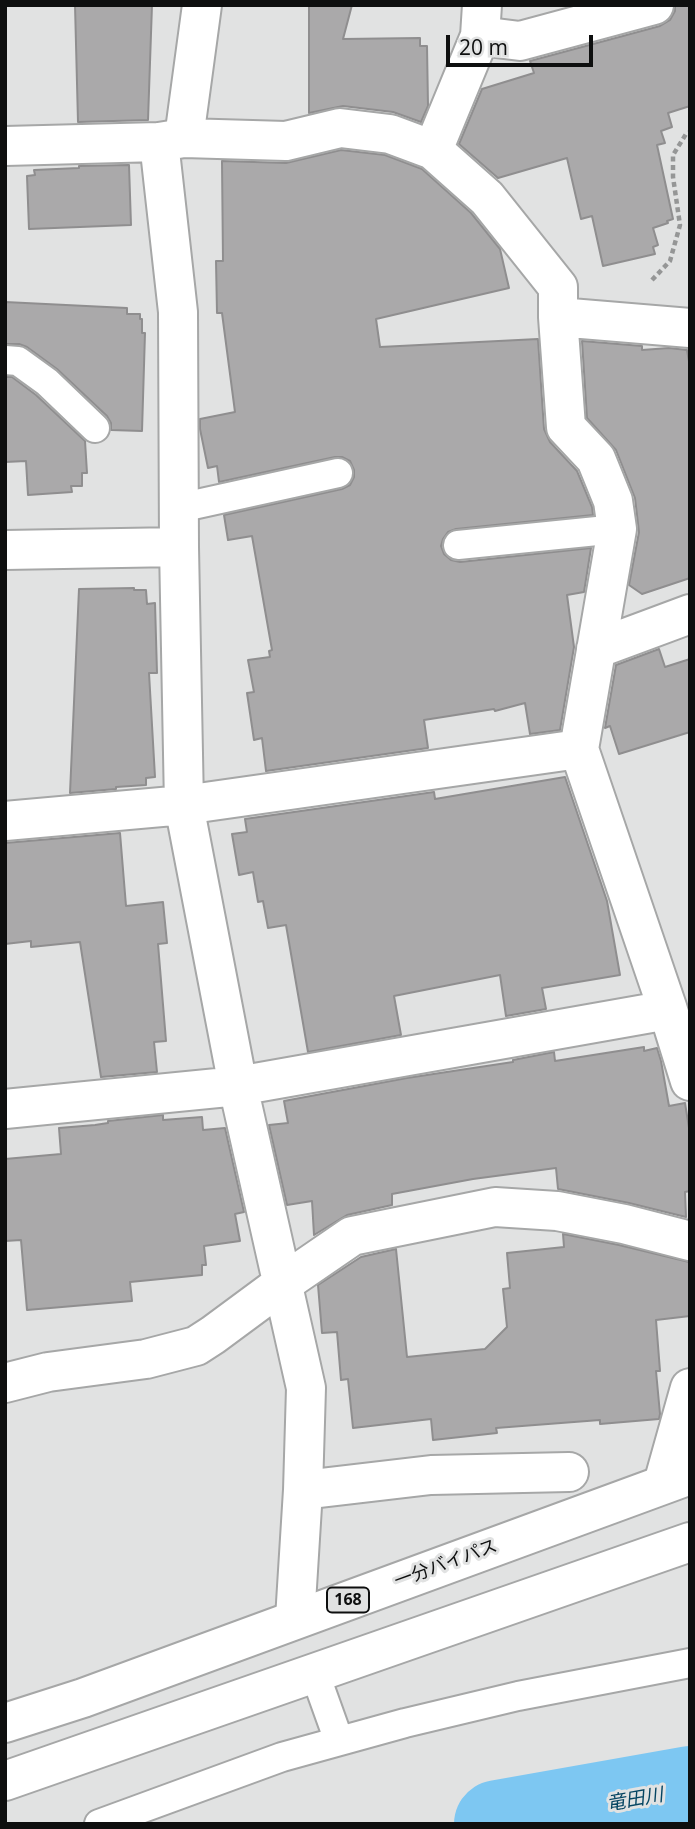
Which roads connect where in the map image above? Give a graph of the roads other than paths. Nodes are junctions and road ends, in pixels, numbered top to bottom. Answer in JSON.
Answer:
{"nodes":[{"id":1,"x":201,"y":5,"type":"edge"},
{"id":2,"x":654,"y":5,"type":"edge"},
{"id":3,"x":481,"y":21,"type":"edge"},
{"id":4,"x":172,"y":140,"type":"junction"},
{"id":5,"x":5,"y":146,"type":"edge"},
{"id":6,"x":433,"y":150,"type":"junction"},
{"id":7,"x":558,"y":317,"type":"junction"},
{"id":8,"x":690,"y":328,"type":"edge"},
{"id":9,"x":5,"y":360,"type":"edge"},
{"id":10,"x":95,"y":428,"type":"dead end"},
{"id":11,"x":338,"y":473,"type":"dead end"},
{"id":12,"x":179,"y":508,"type":"junction"},
{"id":13,"x":617,"y":529,"type":"junction"},
{"id":14,"x":458,"y":545,"type":"dead end"},
{"id":15,"x":179,"y":547,"type":"junction"},
{"id":16,"x":5,"y":550,"type":"edge"},
{"id":17,"x":690,"y":614,"type":"edge"},
{"id":18,"x":596,"y":649,"type":"junction"},
{"id":19,"x":579,"y":749,"type":"junction"},
{"id":20,"x":184,"y":805,"type":"junction"},
{"id":21,"x":5,"y":821,"type":"edge"},
{"id":22,"x":668,"y":1010,"type":"junction"},
{"id":23,"x":690,"y":1081,"type":"edge"},
{"id":24,"x":238,"y":1086,"type":"junction"},
{"id":25,"x":5,"y":1109,"type":"edge"},
{"id":26,"x":690,"y":1241,"type":"edge"},
{"id":27,"x":282,"y":1284,"type":"junction"},
{"id":28,"x":5,"y":1383,"type":"edge"},
{"id":29,"x":690,"y":1388,"type":"edge"},
{"id":30,"x":569,"y":1472,"type":"dead end"},
{"id":31,"x":676,"y":1480,"type":"edge"},
{"id":32,"x":303,"y":1490,"type":"junction"},
{"id":33,"x":690,"y":1542,"type":"edge"},
{"id":34,"x":295,"y":1619,"type":"junction"},
{"id":35,"x":690,"y":1663,"type":"edge"},
{"id":36,"x":315,"y":1674,"type":"junction"},
{"id":37,"x":5,"y":1723,"type":"edge"},
{"id":38,"x":340,"y":1741,"type":"junction"},
{"id":39,"x":5,"y":1781,"type":"edge"},
{"id":40,"x":99,"y":1824,"type":"edge"}],
"edges":[{"from":1,"to":4,"type":"main road"},
{"from":2,"to":3,"type":"main road"},
{"from":3,"to":6,"type":"main road"},
{"from":4,"to":5,"type":"main road"},
{"from":4,"to":6,"type":"main road"},
{"from":4,"to":12,"type":"main road"},
{"from":6,"to":7,"type":"main road"},
{"from":7,"to":8,"type":"main road"},
{"from":7,"to":13,"type":"main road"},
{"from":9,"to":10,"type":"lane"},
{"from":11,"to":12,"type":"lane"},
{"from":12,"to":15,"type":"main road"},
{"from":13,"to":14,"type":"lane"},
{"from":13,"to":18,"type":"main road"},
{"from":15,"to":16,"type":"main road"},
{"from":15,"to":20,"type":"main road"},
{"from":17,"to":18,"type":"main road"},
{"from":18,"to":19,"type":"main road"},
{"from":19,"to":20,"type":"main road"},
{"from":19,"to":22,"type":"main road"},
{"from":20,"to":21,"type":"main road"},
{"from":20,"to":24,"type":"main road"},
{"from":22,"to":23,"type":"main road"},
{"from":22,"to":24,"type":"main road"},
{"from":24,"to":25,"type":"main road"},
{"from":24,"to":27,"type":"main road"},
{"from":26,"to":27,"type":"main road"},
{"from":27,"to":28,"type":"main road"},
{"from":27,"to":32,"type":"main road"},
{"from":29,"to":31,"type":"main road"},
{"from":30,"to":32,"type":"main road"},
{"from":31,"to":34,"type":"main road","name":"一分バイパス","number":"168"},
{"from":32,"to":34,"type":"main road"},
{"from":33,"to":36,"type":"main road"},
{"from":34,"to":37,"type":"main road","name":"一分バイパス","number":"168"},
{"from":35,"to":38,"type":"lane"},
{"from":36,"to":38,"type":"lane"},
{"from":36,"to":39,"type":"main road"},
{"from":38,"to":40,"type":"lane"}]}
